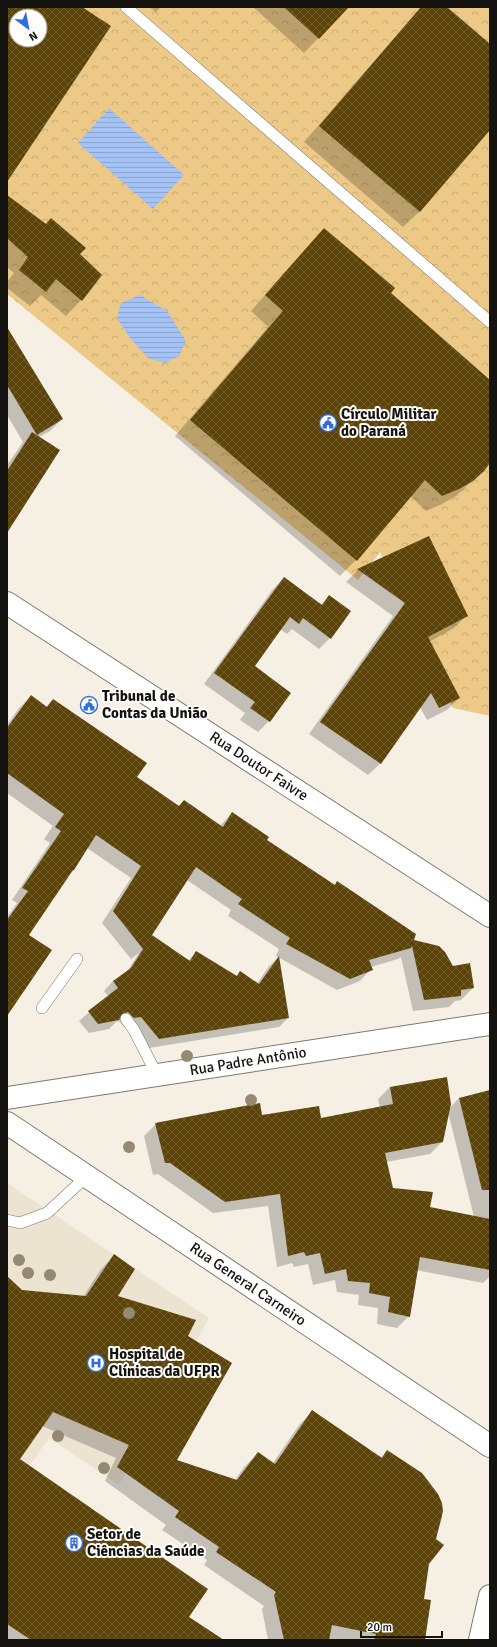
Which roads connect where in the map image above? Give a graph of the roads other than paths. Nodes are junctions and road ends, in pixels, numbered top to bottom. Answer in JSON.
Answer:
{"nodes":[{"id":1,"x":126,"y":7,"type":"edge"},
{"id":2,"x":490,"y":322,"type":"edge"},
{"id":3,"x":7,"y":603,"type":"edge"},
{"id":4,"x":490,"y":916,"type":"edge"},
{"id":5,"x":76,"y":959,"type":"dead end"},
{"id":6,"x":42,"y":1008,"type":"dead end"},
{"id":7,"x":126,"y":1019,"type":"dead end"},
{"id":8,"x":490,"y":1024,"type":"edge"},
{"id":9,"x":157,"y":1075,"type":"junction"},
{"id":10,"x":7,"y":1098,"type":"edge"},
{"id":11,"x":8,"y":1126,"type":"edge"},
{"id":12,"x":87,"y":1176,"type":"junction"},
{"id":13,"x":7,"y":1220,"type":"edge"},
{"id":14,"x":490,"y":1446,"type":"edge"},
{"id":15,"x":490,"y":1596,"type":"edge"},
{"id":16,"x":480,"y":1640,"type":"edge"}],
"edges":[{"from":1,"to":2,"type":"lane"},
{"from":3,"to":4,"type":"street","name":"Rua Doutor Faivre"},
{"from":5,"to":6,"type":"lane"},
{"from":7,"to":9,"type":"lane"},
{"from":8,"to":9,"type":"street","name":"Rua Padre Antônio"},
{"from":9,"to":10,"type":"street","name":"Rua Padre Antônio"},
{"from":11,"to":12,"type":"street","name":"Rua General Carneiro"},
{"from":12,"to":13,"type":"lane"},
{"from":12,"to":14,"type":"street","name":"Rua General Carneiro"},
{"from":15,"to":16,"type":"street"}]}
